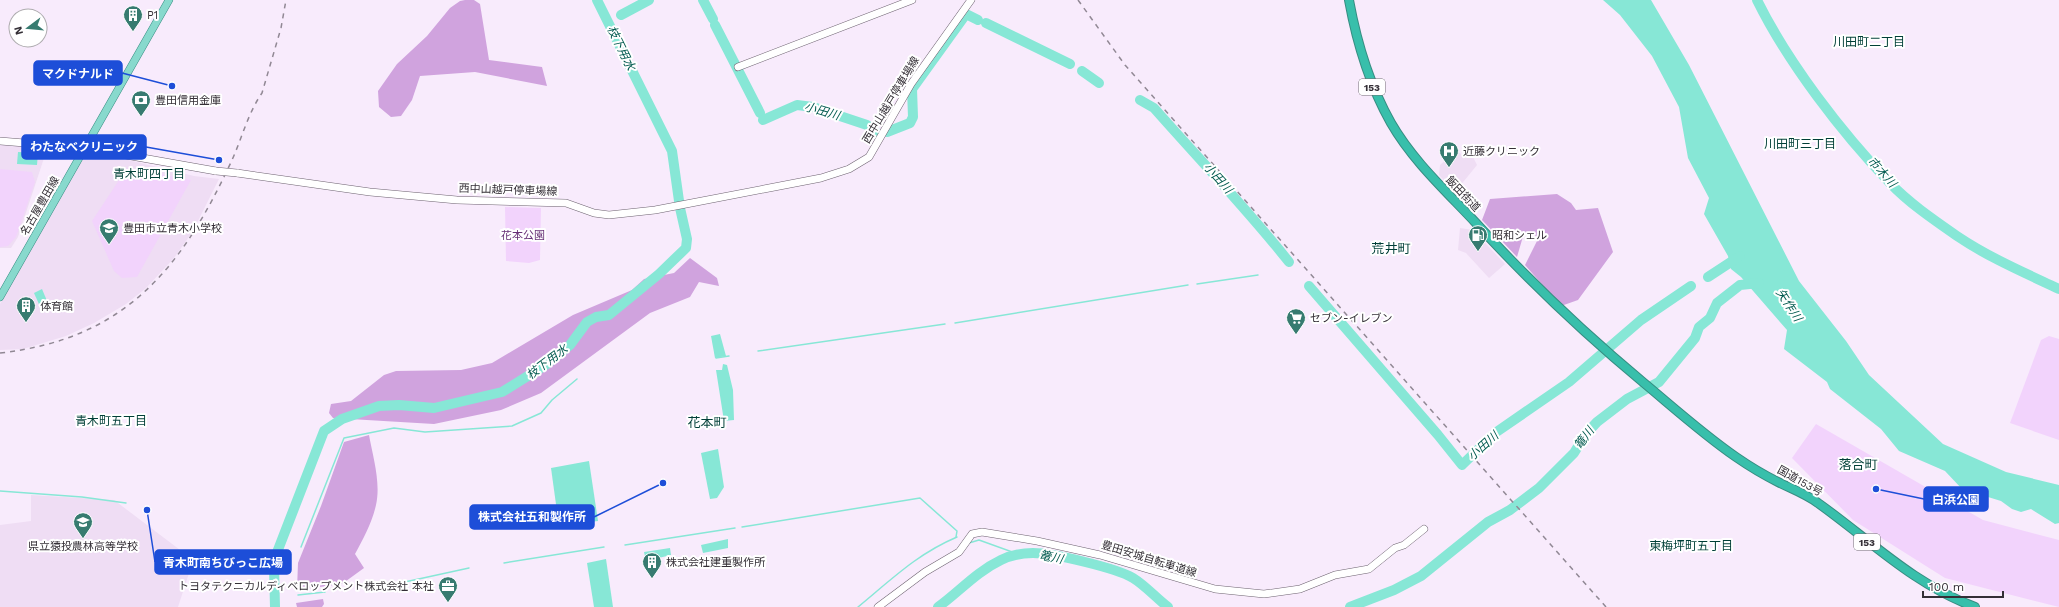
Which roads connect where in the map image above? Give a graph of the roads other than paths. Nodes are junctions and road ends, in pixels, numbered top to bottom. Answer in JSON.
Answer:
{"nodes":[{"id":1,"x":169,"y":0,"type":"edge"},
{"id":2,"x":912,"y":0,"type":"edge"},
{"id":3,"x":971,"y":0,"type":"edge"},
{"id":4,"x":1349,"y":0,"type":"edge"},
{"id":5,"x":738,"y":67,"type":"dead end"},
{"id":6,"x":0,"y":141,"type":"edge"},
{"id":7,"x":86,"y":148,"type":"junction"},
{"id":8,"x":0,"y":297,"type":"edge"},
{"id":9,"x":1619,"y":362,"type":"joint"},
{"id":10,"x":1424,"y":529,"type":"dead end"},
{"id":11,"x":878,"y":607,"type":"edge"},
{"id":12,"x":1974,"y":607,"type":"edge"}],
"edges":[{"from":1,"to":7,"type":"main road","name":"名古屋豊田線"},
{"from":2,"to":5,"type":"main road"},
{"from":3,"to":7,"type":"main road","name":"西中山越戸停車場線","bridge":true},
{"from":4,"to":9,"type":"highway","name":"飯田街道","number":"153"},
{"from":6,"to":7,"type":"main road","name":"西中山越戸停車場線"},
{"from":7,"to":8,"type":"main road","name":"名古屋豊田線"},
{"from":9,"to":12,"type":"highway","name":"国道153号","number":"153"},
{"from":10,"to":11,"type":"main road","name":"豊田安城自転車道線"}]}
